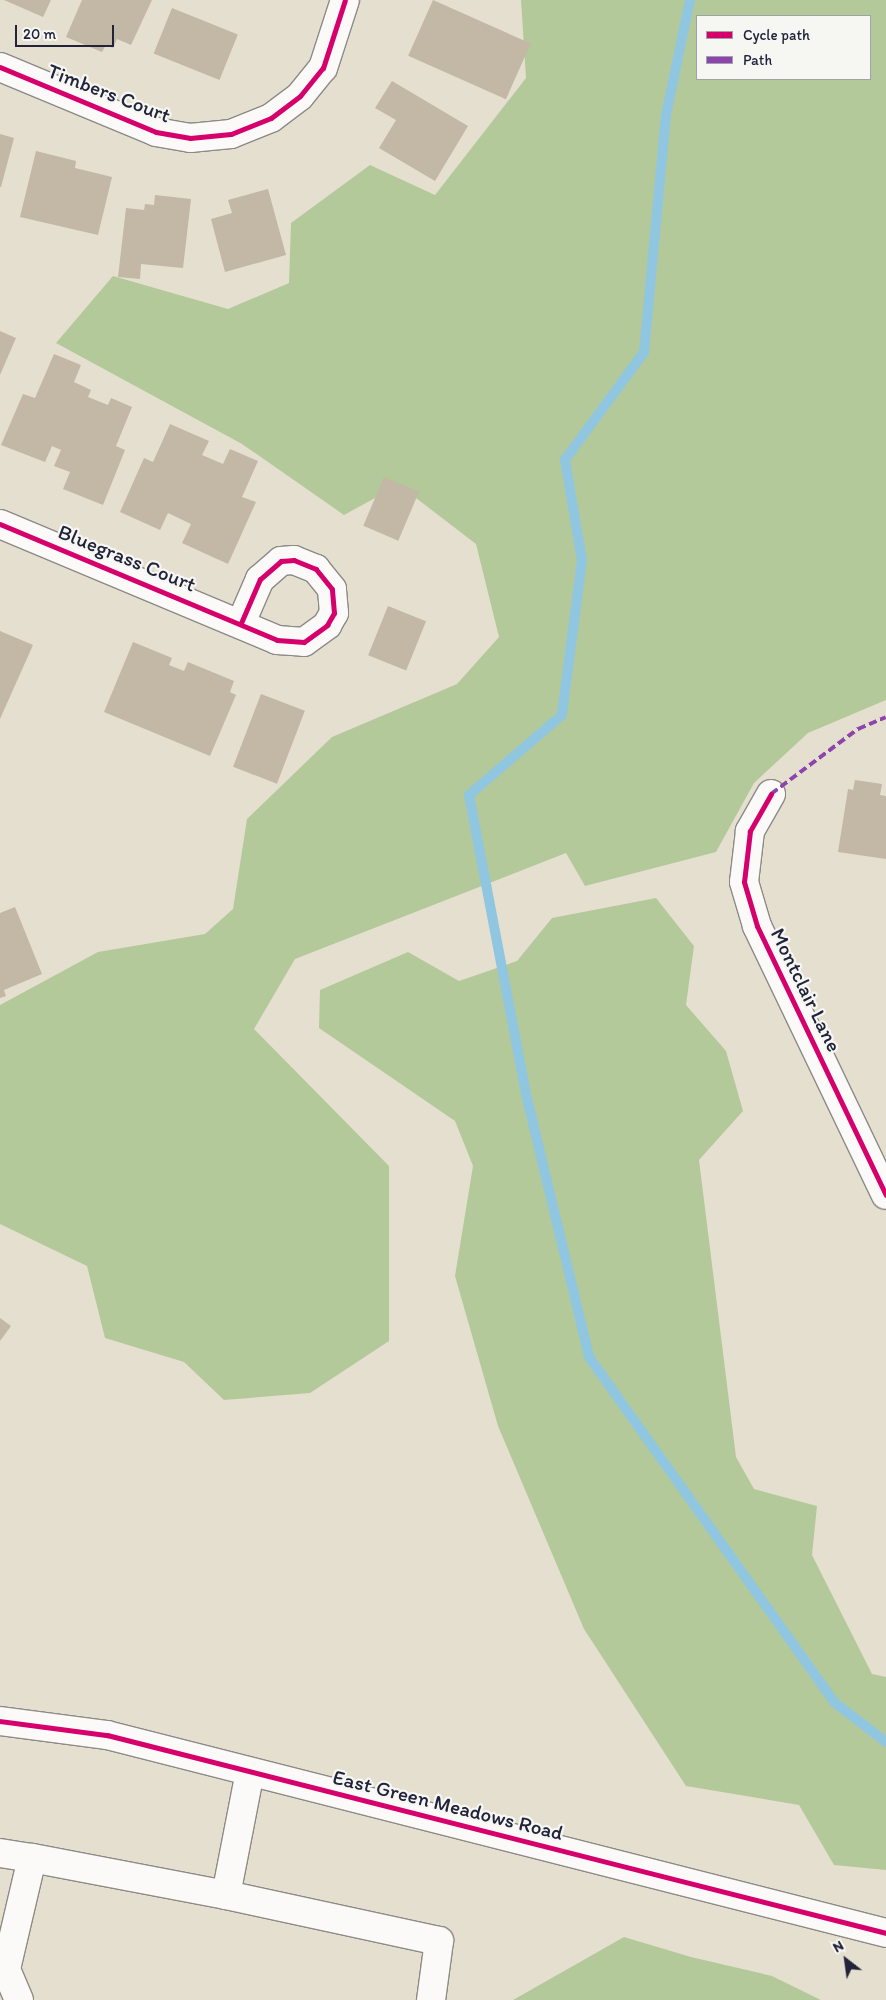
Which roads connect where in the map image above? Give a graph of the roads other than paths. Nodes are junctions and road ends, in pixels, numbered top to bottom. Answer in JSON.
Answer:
{"nodes":[{"id":1,"x":345,"y":0,"type":"edge"},
{"id":2,"x":0,"y":68,"type":"edge"},
{"id":3,"x":0,"y":524,"type":"edge"},
{"id":4,"x":241,"y":623,"type":"dead end"},
{"id":5,"x":771,"y":794,"type":"dead end"},
{"id":6,"x":886,"y":1195,"type":"edge"},
{"id":7,"x":0,"y":1721,"type":"edge"},
{"id":8,"x":250,"y":1772,"type":"junction"},
{"id":9,"x":0,"y":1853,"type":"edge"},
{"id":10,"x":32,"y":1858,"type":"junction"},
{"id":11,"x":226,"y":1895,"type":"junction"},
{"id":12,"x":886,"y":1933,"type":"edge"},
{"id":13,"x":19,"y":2000,"type":"edge"},
{"id":14,"x":431,"y":2000,"type":"edge"}],
"edges":[{"from":1,"to":2,"type":"street","name":"Timbers Court"},
{"from":3,"to":4,"type":"street","name":"Bluegrass Court"},
{"from":5,"to":6,"type":"street","name":"Montclair Lane"},
{"from":7,"to":8,"type":"street","name":"East Green Meadows Road"},
{"from":8,"to":11,"type":"street"},
{"from":8,"to":12,"type":"street","name":"East Green Meadows Road"},
{"from":9,"to":10,"type":"street"},
{"from":10,"to":11,"type":"street"},
{"from":10,"to":13,"type":"street"},
{"from":11,"to":14,"type":"street"}]}
